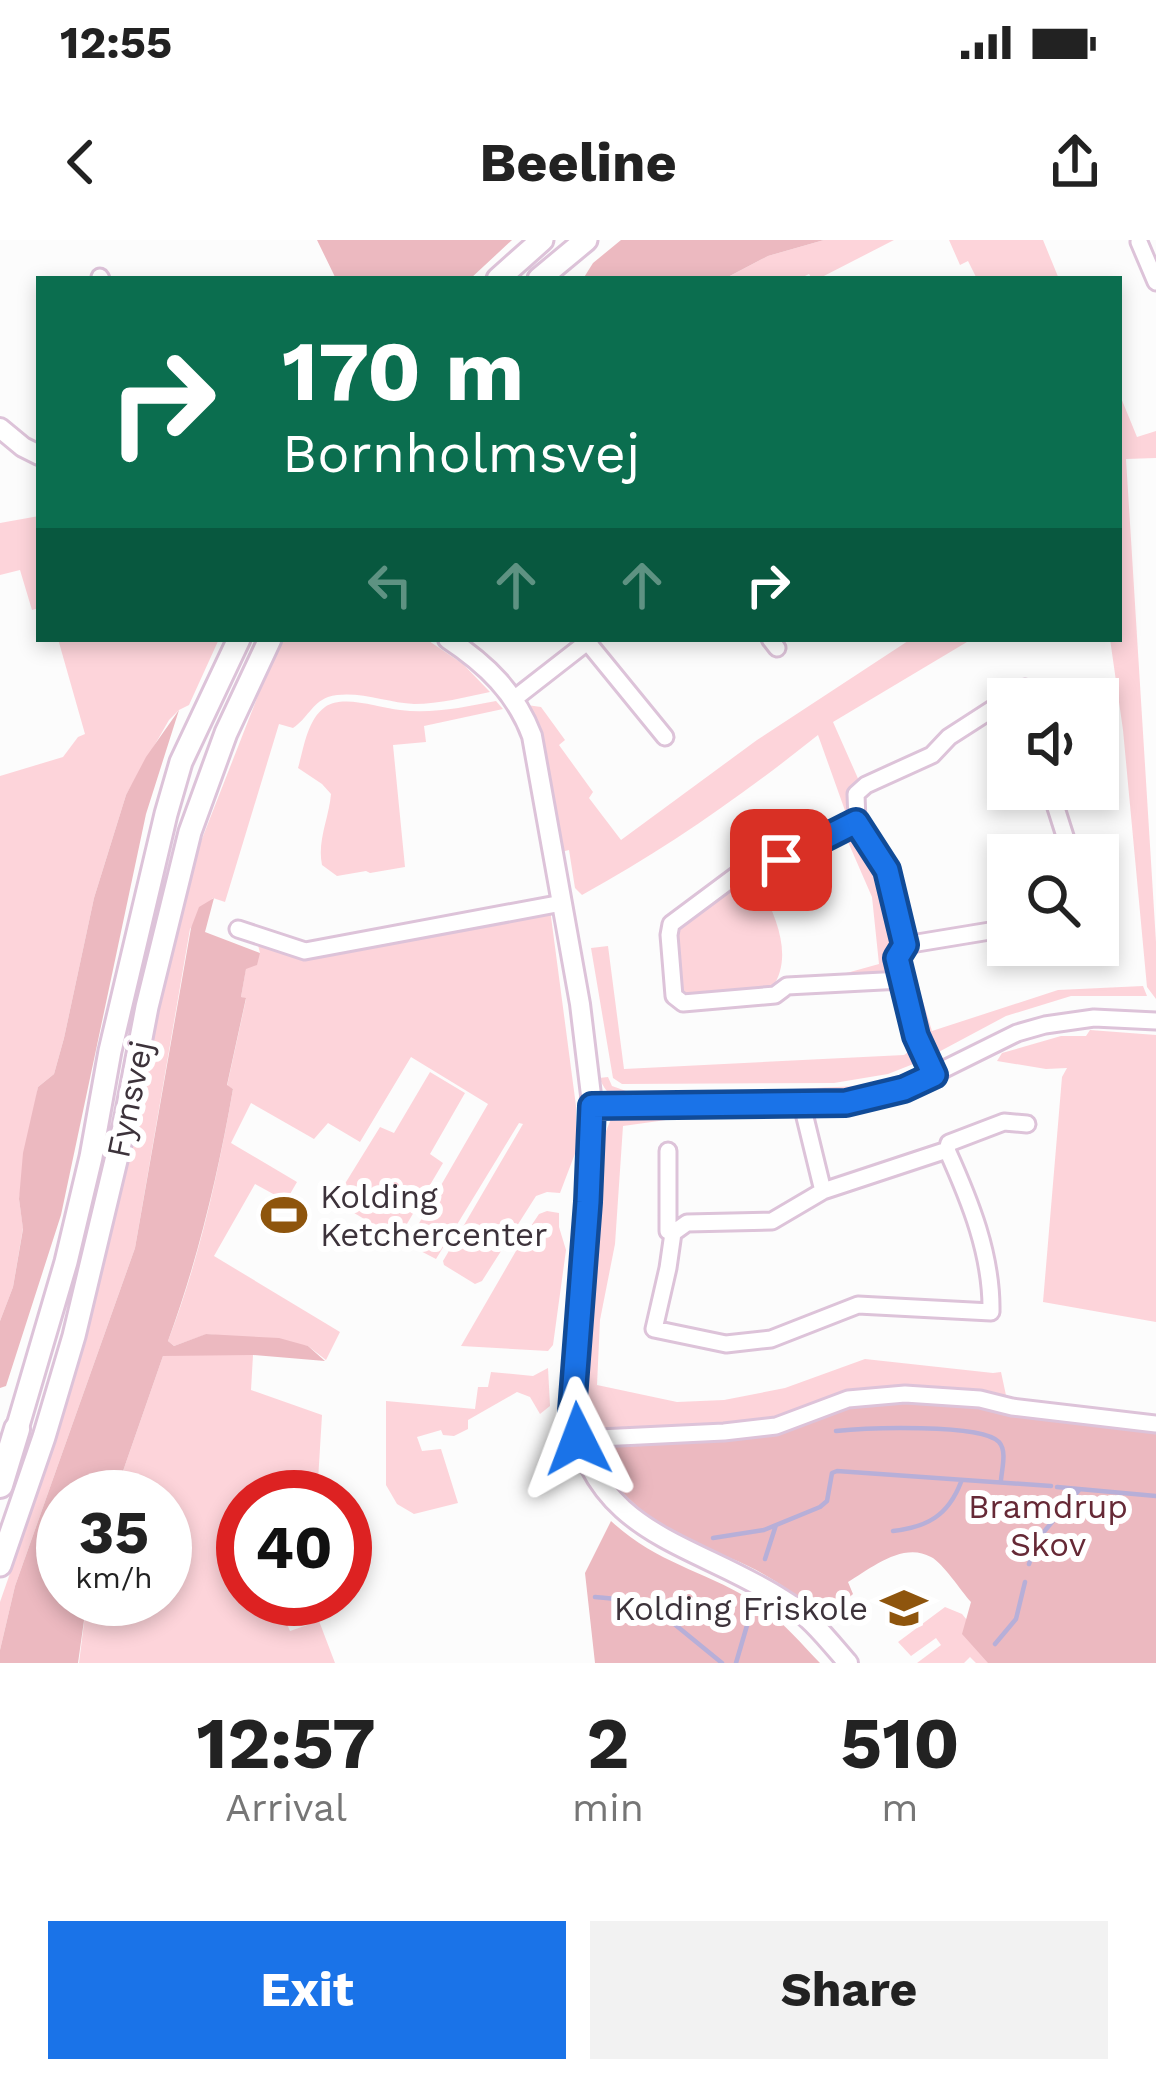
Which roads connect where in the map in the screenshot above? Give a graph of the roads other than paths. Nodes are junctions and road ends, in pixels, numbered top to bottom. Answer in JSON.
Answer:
{"nodes":[{"id":1,"x":542,"y":240,"type":"edge"},
{"id":2,"x":586,"y":240,"type":"edge"},
{"id":3,"x":1141,"y":241,"type":"edge"},
{"id":4,"x":501,"y":276,"type":"edge"},
{"id":5,"x":543,"y":276,"type":"edge"},
{"id":6,"x":1156,"y":282,"type":"edge"},
{"id":7,"x":4,"y":439,"type":"edge"},
{"id":8,"x":36,"y":453,"type":"edge"},
{"id":9,"x":238,"y":642,"type":"edge"},
{"id":10,"x":269,"y":642,"type":"edge"},
{"id":11,"x":452,"y":642,"type":"edge"},
{"id":12,"x":585,"y":642,"type":"edge"},
{"id":13,"x":590,"y":642,"type":"edge"},
{"id":14,"x":514,"y":699,"type":"junction"},
{"id":15,"x":987,"y":712,"type":"edge"},
{"id":16,"x":665,"y":737,"type":"dead end"},
{"id":17,"x":856,"y":822,"type":"junction"},
{"id":18,"x":562,"y":903,"type":"junction"},
{"id":19,"x":238,"y":929,"type":"dead end"},
{"id":20,"x":987,"y":931,"type":"edge"},
{"id":21,"x":905,"y":945,"type":"junction"},
{"id":22,"x":902,"y":980,"type":"junction"},
{"id":23,"x":1156,"y":1021,"type":"edge"},
{"id":24,"x":934,"y":1075,"type":"junction"},
{"id":25,"x":802,"y":1105,"type":"junction"},
{"id":26,"x":592,"y":1106,"type":"junction"},
{"id":27,"x":1027,"y":1124,"type":"dead end"},
{"id":28,"x":668,"y":1150,"type":"dead end"},
{"id":29,"x":946,"y":1150,"type":"junction"},
{"id":30,"x":823,"y":1191,"type":"junction"},
{"id":31,"x":673,"y":1234,"type":"junction"},
{"id":32,"x":1156,"y":1424,"type":"edge"},
{"id":33,"x":9,"y":1426,"type":"edge"},
{"id":34,"x":44,"y":1437,"type":"junction"},
{"id":35,"x":578,"y":1439,"type":"junction"},
{"id":36,"x":0,"y":1484,"type":"edge"},
{"id":37,"x":0,"y":1564,"type":"edge"},
{"id":38,"x":848,"y":1663,"type":"edge"}],
"edges":[{"from":1,"to":4,"type":"main road"},
{"from":2,"to":5,"type":"main road"},
{"from":3,"to":6,"type":"street"},
{"from":7,"to":8,"type":"street"},
{"from":9,"to":33,"type":"main road","name":"Fynsvej"},
{"from":10,"to":34,"type":"main road","name":"Fynsvej"},
{"from":11,"to":14,"type":"street"},
{"from":12,"to":14,"type":"street"},
{"from":13,"to":16,"type":"street"},
{"from":14,"to":18,"type":"street"},
{"from":15,"to":17,"type":"street"},
{"from":17,"to":21,"type":"street"},
{"from":17,"to":22,"type":"street"},
{"from":18,"to":19,"type":"street"},
{"from":18,"to":26,"type":"street"},
{"from":20,"to":21,"type":"street"},
{"from":21,"to":22,"type":"street"},
{"from":22,"to":24,"type":"street"},
{"from":23,"to":24,"type":"street"},
{"from":24,"to":25,"type":"street"},
{"from":25,"to":26,"type":"street"},
{"from":25,"to":30,"type":"street"},
{"from":26,"to":35,"type":"street"},
{"from":27,"to":29,"type":"street"},
{"from":28,"to":31,"type":"street"},
{"from":29,"to":30,"type":"street"},
{"from":29,"to":31,"type":"street"},
{"from":30,"to":31,"type":"street"},
{"from":32,"to":35,"type":"street"},
{"from":33,"to":34,"type":"main road"},
{"from":33,"to":36,"type":"highway","name":"Fynsvej"},
{"from":34,"to":37,"type":"main road","name":"Fynsvej"},
{"from":35,"to":38,"type":"street"}]}
